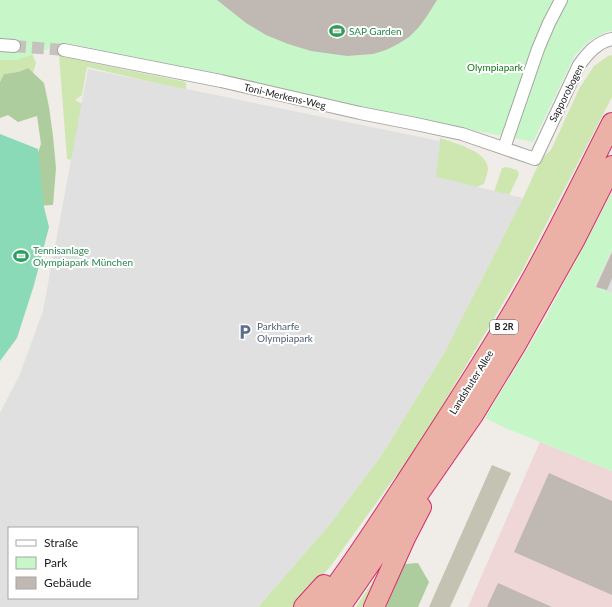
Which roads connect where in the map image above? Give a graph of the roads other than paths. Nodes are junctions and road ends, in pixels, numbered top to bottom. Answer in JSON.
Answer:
{"nodes":[{"id":1,"x":561,"y":0,"type":"edge"},
{"id":2,"x":612,"y":39,"type":"edge"},
{"id":3,"x":0,"y":45,"type":"edge"},
{"id":4,"x":14,"y":46,"type":"tunnel mouth"},
{"id":5,"x":64,"y":50,"type":"tunnel mouth"},
{"id":6,"x":612,"y":123,"type":"edge"},
{"id":7,"x":504,"y":148,"type":"junction"},
{"id":8,"x":534,"y":159,"type":"joint"},
{"id":9,"x":612,"y":166,"type":"edge"},
{"id":10,"x":473,"y":415,"type":"junction"},
{"id":11,"x":380,"y":522,"type":"junction"},
{"id":12,"x":304,"y":607,"type":"edge"},
{"id":13,"x":320,"y":607,"type":"edge"},
{"id":14,"x":340,"y":607,"type":"edge"},
{"id":15,"x":374,"y":607,"type":"edge"}],
"edges":[{"from":1,"to":7,"type":"street"},
{"from":2,"to":8,"type":"street","name":"Sapporobogen"},
{"from":3,"to":4,"type":"street"},
{"from":5,"to":7,"type":"street","name":"Toni-Merkens-Weg"},
{"from":6,"to":11,"type":"highway","name":"Landshuter Allee","number":"B 2R"},
{"from":7,"to":8,"type":"street","name":"Toni-Merkens-Weg"},
{"from":9,"to":10,"type":"highway","name":"Landshuter Allee","number":"B 2R"},
{"from":10,"to":14,"type":"highway","name":"Landshuter Allee"},
{"from":10,"to":15,"type":"highway","name":"Landshuter Allee","number":"B 2R"},
{"from":11,"to":12,"type":"highway","number":"B 2R"},
{"from":11,"to":13,"type":"highway","name":"Landshuter Allee"}]}
